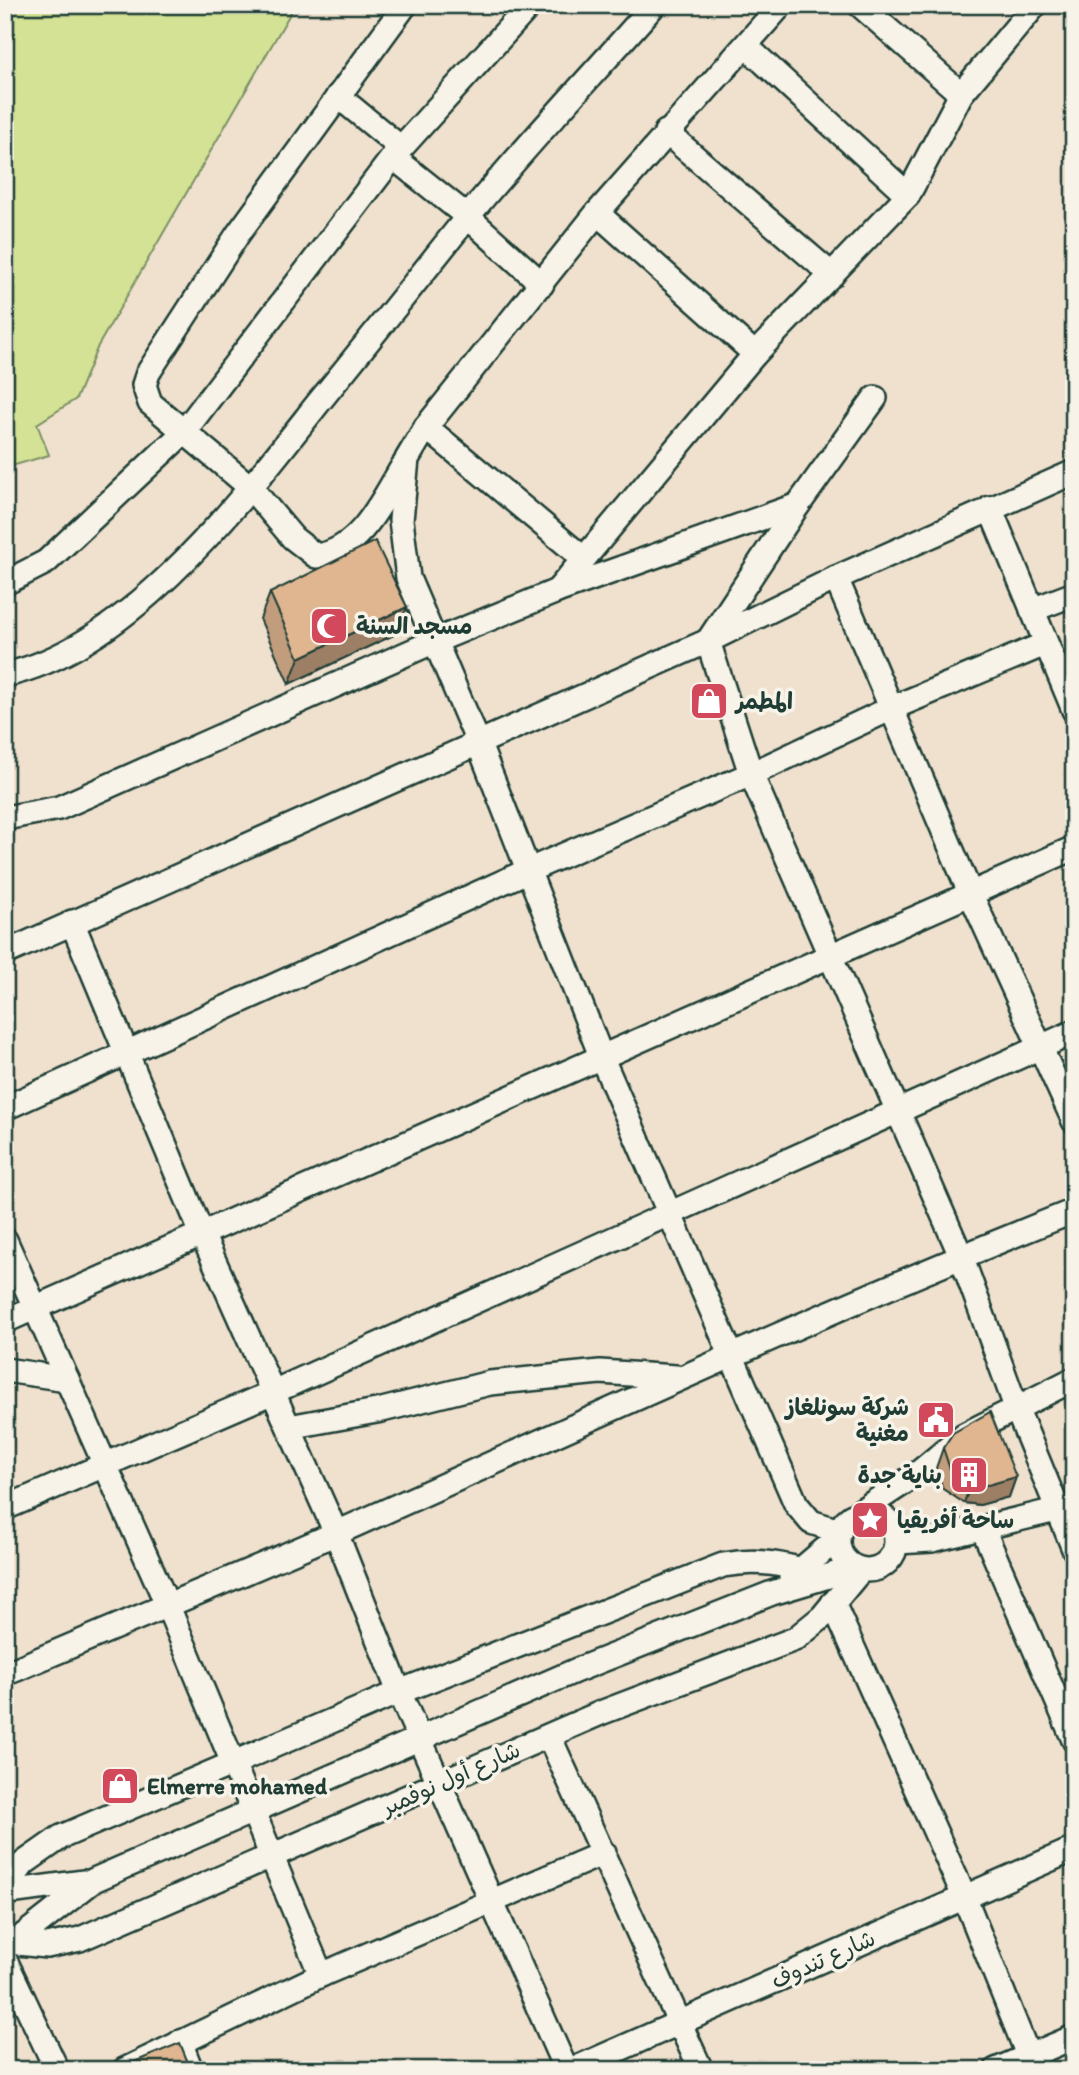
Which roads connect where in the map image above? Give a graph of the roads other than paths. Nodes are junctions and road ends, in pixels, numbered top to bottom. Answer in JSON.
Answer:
{"nodes":[{"id":1,"x":405,"y":5,"type":"edge"},
{"id":2,"x":530,"y":5,"type":"edge"},
{"id":3,"x":654,"y":5,"type":"edge"},
{"id":4,"x":860,"y":5,"type":"edge"},
{"id":5,"x":777,"y":7,"type":"edge"},
{"id":6,"x":1027,"y":8,"type":"edge"},
{"id":7,"x":747,"y":47,"type":"junction"},
{"id":8,"x":961,"y":94,"type":"junction"},
{"id":9,"x":338,"y":96,"type":"junction"},
{"id":10,"x":666,"y":132,"type":"junction"},
{"id":11,"x":397,"y":153,"type":"junction"},
{"id":12,"x":908,"y":195,"type":"junction"},
{"id":13,"x":597,"y":213,"type":"junction"},
{"id":14,"x":468,"y":217,"type":"junction"},
{"id":15,"x":832,"y":275,"type":"junction"},
{"id":16,"x":542,"y":284,"type":"junction"},
{"id":17,"x":755,"y":354,"type":"junction"},
{"id":18,"x":875,"y":398,"type":"dead end"},
{"id":19,"x":426,"y":428,"type":"junction"},
{"id":20,"x":183,"y":433,"type":"junction"},
{"id":21,"x":407,"y":459,"type":"junction"},
{"id":22,"x":1074,"y":472,"type":"edge"},
{"id":23,"x":251,"y":488,"type":"junction"},
{"id":24,"x":798,"y":505,"type":"junction"},
{"id":25,"x":990,"y":508,"type":"junction"},
{"id":26,"x":583,"y":558,"type":"junction"},
{"id":27,"x":836,"y":578,"type":"junction"},
{"id":28,"x":5,"y":583,"type":"edge"},
{"id":29,"x":557,"y":592,"type":"junction"},
{"id":30,"x":1074,"y":594,"type":"edge"},
{"id":31,"x":1032,"y":610,"type":"junction"},
{"id":32,"x":435,"y":641,"type":"junction"},
{"id":33,"x":708,"y":641,"type":"junction"},
{"id":34,"x":1045,"y":644,"type":"junction"},
{"id":35,"x":5,"y":675,"type":"edge"},
{"id":36,"x":892,"y":708,"type":"junction"},
{"id":37,"x":1074,"y":710,"type":"edge"},
{"id":38,"x":478,"y":742,"type":"junction"},
{"id":39,"x":751,"y":775,"type":"junction"},
{"id":40,"x":5,"y":818,"type":"edge"},
{"id":41,"x":1074,"y":848,"type":"edge"},
{"id":42,"x":527,"y":871,"type":"junction"},
{"id":43,"x":971,"y":895,"type":"junction"},
{"id":44,"x":72,"y":922,"type":"junction"},
{"id":45,"x":5,"y":953,"type":"edge"},
{"id":46,"x":832,"y":957,"type":"junction"},
{"id":47,"x":1074,"y":1032,"type":"edge"},
{"id":48,"x":1041,"y":1049,"type":"junction"},
{"id":49,"x":127,"y":1054,"type":"junction"},
{"id":50,"x":601,"y":1056,"type":"junction"},
{"id":51,"x":5,"y":1108,"type":"edge"},
{"id":52,"x":898,"y":1114,"type":"junction"},
{"id":53,"x":1074,"y":1121,"type":"edge"},
{"id":54,"x":1074,"y":1211,"type":"edge"},
{"id":55,"x":668,"y":1214,"type":"junction"},
{"id":56,"x":202,"y":1234,"type":"junction"},
{"id":57,"x":5,"y":1240,"type":"edge"},
{"id":58,"x":961,"y":1255,"type":"junction"},
{"id":59,"x":34,"y":1308,"type":"junction"},
{"id":60,"x":5,"y":1321,"type":"edge"},
{"id":61,"x":733,"y":1356,"type":"junction"},
{"id":62,"x":5,"y":1370,"type":"edge"},
{"id":63,"x":680,"y":1377,"type":"junction"},
{"id":64,"x":67,"y":1379,"type":"junction"},
{"id":65,"x":1074,"y":1379,"type":"edge"},
{"id":66,"x":273,"y":1392,"type":"junction"},
{"id":67,"x":1016,"y":1407,"type":"junction"},
{"id":68,"x":289,"y":1427,"type":"junction"},
{"id":69,"x":103,"y":1465,"type":"junction"},
{"id":70,"x":917,"y":1474,"type":"junction"},
{"id":71,"x":5,"y":1508,"type":"edge"},
{"id":72,"x":1065,"y":1510,"type":"edge"},
{"id":73,"x":859,"y":1512,"type":"junction"},
{"id":74,"x":983,"y":1529,"type":"junction"},
{"id":75,"x":336,"y":1533,"type":"junction"},
{"id":76,"x":838,"y":1535,"type":"junction"},
{"id":77,"x":896,"y":1538,"type":"junction"},
{"id":78,"x":1074,"y":1549,"type":"edge"},
{"id":79,"x":858,"y":1569,"type":"junction"},
{"id":80,"x":802,"y":1570,"type":"junction"},
{"id":81,"x":772,"y":1593,"type":"junction"},
{"id":82,"x":167,"y":1604,"type":"junction"},
{"id":83,"x":833,"y":1604,"type":"junction"},
{"id":84,"x":5,"y":1674,"type":"edge"},
{"id":85,"x":399,"y":1692,"type":"junction"},
{"id":86,"x":549,"y":1736,"type":"junction"},
{"id":87,"x":421,"y":1737,"type":"junction"},
{"id":88,"x":1074,"y":1740,"type":"edge"},
{"id":89,"x":233,"y":1764,"type":"junction"},
{"id":90,"x":441,"y":1783,"type":"junction"},
{"id":91,"x":252,"y":1812,"type":"junction"},
{"id":92,"x":1074,"y":1849,"type":"edge"},
{"id":93,"x":604,"y":1853,"type":"junction"},
{"id":94,"x":271,"y":1856,"type":"junction"},
{"id":95,"x":94,"y":1880,"type":"junction"},
{"id":96,"x":6,"y":1891,"type":"edge"},
{"id":97,"x":964,"y":1896,"type":"junction"},
{"id":98,"x":492,"y":1901,"type":"junction"},
{"id":99,"x":13,"y":1947,"type":"edge"},
{"id":100,"x":321,"y":1975,"type":"junction"},
{"id":101,"x":679,"y":2022,"type":"junction"},
{"id":102,"x":1074,"y":2038,"type":"edge"},
{"id":103,"x":180,"y":2042,"type":"junction"},
{"id":104,"x":1031,"y":2063,"type":"edge"},
{"id":105,"x":57,"y":2070,"type":"edge"},
{"id":106,"x":124,"y":2070,"type":"edge"},
{"id":107,"x":191,"y":2070,"type":"edge"},
{"id":108,"x":566,"y":2070,"type":"edge"},
{"id":109,"x":572,"y":2070,"type":"edge"},
{"id":110,"x":701,"y":2070,"type":"edge"},
{"id":111,"x":996,"y":2070,"type":"edge"}],
"edges":[{"from":1,"to":9,"type":"street"},
{"from":2,"to":11,"type":"street"},
{"from":3,"to":14,"type":"street"},
{"from":4,"to":8,"type":"street"},
{"from":5,"to":7,"type":"street"},
{"from":6,"to":8,"type":"street"},
{"from":7,"to":10,"type":"street"},
{"from":7,"to":12,"type":"street"},
{"from":8,"to":12,"type":"street"},
{"from":9,"to":11,"type":"street"},
{"from":9,"to":20,"type":"street"},
{"from":10,"to":13,"type":"street"},
{"from":10,"to":15,"type":"street"},
{"from":11,"to":14,"type":"street"},
{"from":11,"to":20,"type":"street"},
{"from":12,"to":15,"type":"street"},
{"from":13,"to":16,"type":"street"},
{"from":13,"to":17,"type":"street"},
{"from":14,"to":16,"type":"street"},
{"from":14,"to":23,"type":"street"},
{"from":15,"to":17,"type":"street"},
{"from":16,"to":19,"type":"street"},
{"from":17,"to":26,"type":"street"},
{"from":18,"to":24,"type":"street"},
{"from":19,"to":21,"type":"street"},
{"from":19,"to":26,"type":"street"},
{"from":20,"to":23,"type":"street"},
{"from":20,"to":28,"type":"street"},
{"from":21,"to":23,"type":"street"},
{"from":21,"to":32,"type":"street"},
{"from":22,"to":25,"type":"street"},
{"from":23,"to":35,"type":"street"},
{"from":24,"to":29,"type":"street"},
{"from":24,"to":33,"type":"street"},
{"from":25,"to":27,"type":"street"},
{"from":25,"to":31,"type":"street"},
{"from":26,"to":29,"type":"street"},
{"from":27,"to":33,"type":"street"},
{"from":27,"to":36,"type":"street"},
{"from":29,"to":32,"type":"street"},
{"from":30,"to":31,"type":"street"},
{"from":31,"to":34,"type":"street"},
{"from":32,"to":38,"type":"street"},
{"from":32,"to":40,"type":"street"},
{"from":33,"to":38,"type":"street"},
{"from":33,"to":39,"type":"street"},
{"from":34,"to":36,"type":"street"},
{"from":34,"to":37,"type":"street"},
{"from":36,"to":39,"type":"street"},
{"from":36,"to":43,"type":"street"},
{"from":38,"to":42,"type":"street"},
{"from":38,"to":44,"type":"street"},
{"from":39,"to":42,"type":"street"},
{"from":39,"to":46,"type":"street"},
{"from":41,"to":43,"type":"street"},
{"from":42,"to":49,"type":"street"},
{"from":42,"to":50,"type":"street"},
{"from":43,"to":46,"type":"street"},
{"from":43,"to":48,"type":"street"},
{"from":44,"to":45,"type":"street"},
{"from":44,"to":49,"type":"street"},
{"from":46,"to":50,"type":"street"},
{"from":46,"to":52,"type":"street"},
{"from":47,"to":48,"type":"street"},
{"from":48,"to":52,"type":"street"},
{"from":48,"to":53,"type":"street"},
{"from":49,"to":51,"type":"street"},
{"from":49,"to":56,"type":"street"},
{"from":50,"to":55,"type":"street"},
{"from":50,"to":56,"type":"street"},
{"from":52,"to":55,"type":"street"},
{"from":52,"to":58,"type":"street"},
{"from":54,"to":58,"type":"street"},
{"from":55,"to":61,"type":"street"},
{"from":55,"to":66,"type":"street"},
{"from":56,"to":59,"type":"street"},
{"from":56,"to":66,"type":"street"},
{"from":57,"to":59,"type":"street"},
{"from":58,"to":61,"type":"street"},
{"from":58,"to":67,"type":"street"},
{"from":59,"to":60,"type":"street"},
{"from":59,"to":64,"type":"street"},
{"from":61,"to":63,"type":"street"},
{"from":61,"to":76,"type":"street"},
{"from":62,"to":64,"type":"street"},
{"from":63,"to":68,"type":"street"},
{"from":63,"to":75,"type":"street"},
{"from":64,"to":69,"type":"street"},
{"from":65,"to":67,"type":"street"},
{"from":66,"to":68,"type":"street"},
{"from":66,"to":69,"type":"street"},
{"from":67,"to":70,"type":"street"},
{"from":67,"to":72,"type":"street"},
{"from":68,"to":75,"type":"street"},
{"from":69,"to":71,"type":"street"},
{"from":69,"to":82,"type":"street"},
{"from":70,"to":73,"type":"street"},
{"from":70,"to":77,"type":"street"},
{"from":72,"to":74,"type":"street"},
{"from":72,"to":78,"type":"street"},
{"from":73,"to":76,"type":"street"},
{"from":73,"to":77,"type":"street"},
{"from":74,"to":77,"type":"street"},
{"from":74,"to":88,"type":"street"},
{"from":75,"to":82,"type":"street"},
{"from":75,"to":85,"type":"street"},
{"from":76,"to":79,"type":"street"},
{"from":76,"to":80,"type":"street"},
{"from":77,"to":79,"type":"street"},
{"from":79,"to":81,"type":"street"},
{"from":79,"to":83,"type":"street","name":"شارع أول نوفمبر"},
{"from":80,"to":81,"type":"street"},
{"from":80,"to":85,"type":"street"},
{"from":81,"to":87,"type":"street"},
{"from":82,"to":84,"type":"street"},
{"from":82,"to":89,"type":"street"},
{"from":83,"to":86,"type":"street","name":"شارع أول نوفمبر"},
{"from":83,"to":97,"type":"street"},
{"from":85,"to":87,"type":"street"},
{"from":85,"to":89,"type":"street"},
{"from":86,"to":90,"type":"street","name":"شارع أول نوفمبر"},
{"from":86,"to":93,"type":"street"},
{"from":87,"to":90,"type":"street"},
{"from":87,"to":91,"type":"street"},
{"from":89,"to":91,"type":"street"},
{"from":89,"to":96,"type":"street"},
{"from":90,"to":94,"type":"street","name":"شارع أول نوفمبر"},
{"from":90,"to":98,"type":"street"},
{"from":91,"to":94,"type":"street"},
{"from":91,"to":95,"type":"street"},
{"from":92,"to":97,"type":"street","name":"شارع تندوف"},
{"from":93,"to":98,"type":"street"},
{"from":93,"to":101,"type":"street"},
{"from":94,"to":99,"type":"street","name":"شارع أول نوفمبر"},
{"from":94,"to":100,"type":"street"},
{"from":95,"to":96,"type":"street"},
{"from":95,"to":99,"type":"street"},
{"from":96,"to":99,"type":"street"},
{"from":97,"to":101,"type":"street","name":"شارع تندوف"},
{"from":97,"to":104,"type":"street"},
{"from":98,"to":100,"type":"street"},
{"from":98,"to":108,"type":"street"},
{"from":99,"to":105,"type":"street"},
{"from":100,"to":103,"type":"street"},
{"from":101,"to":109,"type":"street","name":"شارع تندوف"},
{"from":101,"to":110,"type":"street"},
{"from":102,"to":104,"type":"street"},
{"from":103,"to":106,"type":"street"},
{"from":103,"to":107,"type":"street"},
{"from":104,"to":111,"type":"street"}]}
